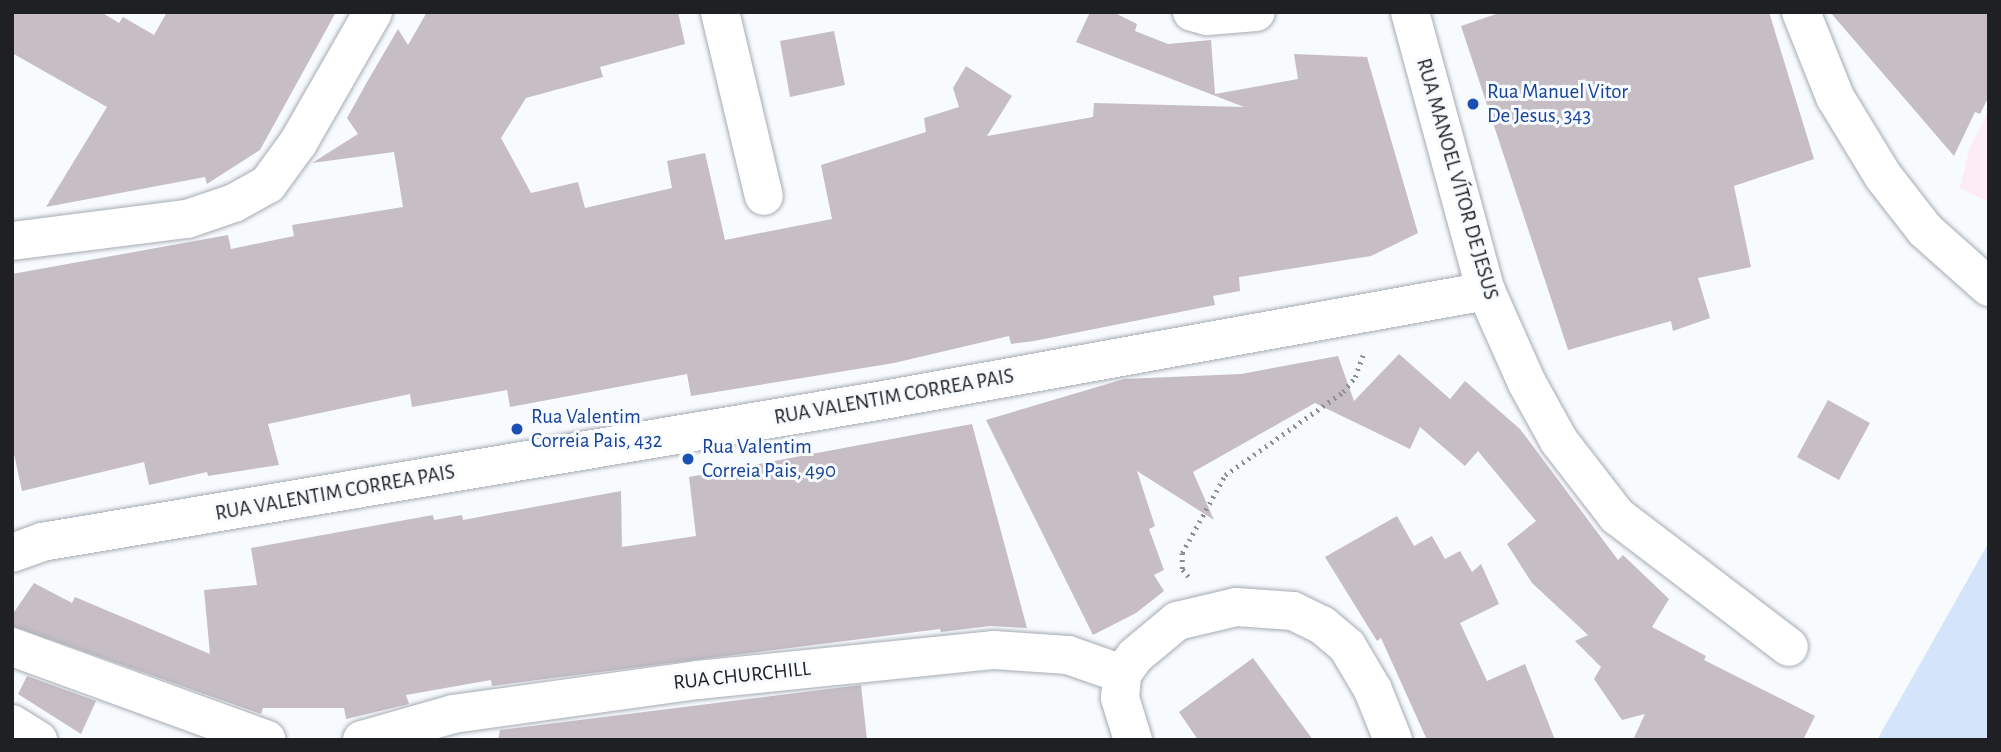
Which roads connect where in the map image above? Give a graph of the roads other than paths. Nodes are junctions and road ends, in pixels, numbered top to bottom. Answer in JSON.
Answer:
{"nodes":[{"id":1,"x":373,"y":12,"type":"edge"},
{"id":2,"x":720,"y":12,"type":"edge"},
{"id":3,"x":1192,"y":12,"type":"edge"},
{"id":4,"x":1256,"y":12,"type":"edge"},
{"id":5,"x":1410,"y":12,"type":"edge"},
{"id":6,"x":1801,"y":12,"type":"edge"},
{"id":7,"x":764,"y":196,"type":"dead end"},
{"id":8,"x":12,"y":241,"type":"edge"},
{"id":9,"x":1989,"y":287,"type":"edge"},
{"id":10,"x":1486,"y":291,"type":"junction"},
{"id":11,"x":12,"y":553,"type":"edge"},
{"id":12,"x":12,"y":647,"type":"edge"},
{"id":13,"x":1789,"y":647,"type":"dead end"},
{"id":14,"x":1122,"y":674,"type":"junction"},
{"id":15,"x":12,"y":724,"type":"edge"},
{"id":16,"x":38,"y":740,"type":"edge"},
{"id":17,"x":267,"y":740,"type":"edge"},
{"id":18,"x":362,"y":740,"type":"edge"},
{"id":19,"x":1133,"y":740,"type":"edge"},
{"id":20,"x":1393,"y":740,"type":"edge"}],
"edges":[{"from":1,"to":8,"type":"street"},
{"from":2,"to":7,"type":"street"},
{"from":3,"to":4,"type":"street"},
{"from":5,"to":10,"type":"street","name":"RUA MANOEL VÍTOR DE JESUS"},
{"from":6,"to":9,"type":"street"},
{"from":10,"to":11,"type":"street","name":"RUA VALENTIM CORREA PAIS"},
{"from":10,"to":13,"type":"street","name":"RUA MANOEL VÍTOR DE JESUS"},
{"from":12,"to":17,"type":"street"},
{"from":14,"to":18,"type":"street","name":"RUA CHURCHILL"},
{"from":14,"to":19,"type":"street"},
{"from":14,"to":20,"type":"street"},
{"from":15,"to":16,"type":"street"}]}
